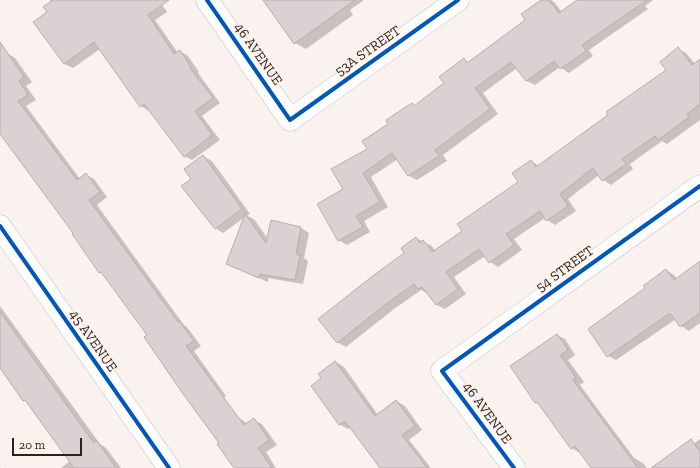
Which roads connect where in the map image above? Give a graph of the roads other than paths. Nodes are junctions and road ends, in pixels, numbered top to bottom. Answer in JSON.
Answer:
{"nodes":[{"id":1,"x":207,"y":0,"type":"edge"},
{"id":2,"x":458,"y":0,"type":"edge"},
{"id":3,"x":290,"y":120,"type":"joint"},
{"id":4,"x":700,"y":186,"type":"edge"},
{"id":5,"x":0,"y":226,"type":"edge"},
{"id":6,"x":442,"y":371,"type":"joint"},
{"id":7,"x":168,"y":468,"type":"edge"},
{"id":8,"x":514,"y":468,"type":"edge"}],
"edges":[{"from":1,"to":3,"type":"street","name":"46 AVENUE"},
{"from":2,"to":3,"type":"street","name":"53A STREET"},
{"from":4,"to":6,"type":"street","name":"54 STREET"},
{"from":5,"to":7,"type":"street","name":"45 AVENUE"},
{"from":6,"to":8,"type":"street","name":"46 AVENUE"}]}
